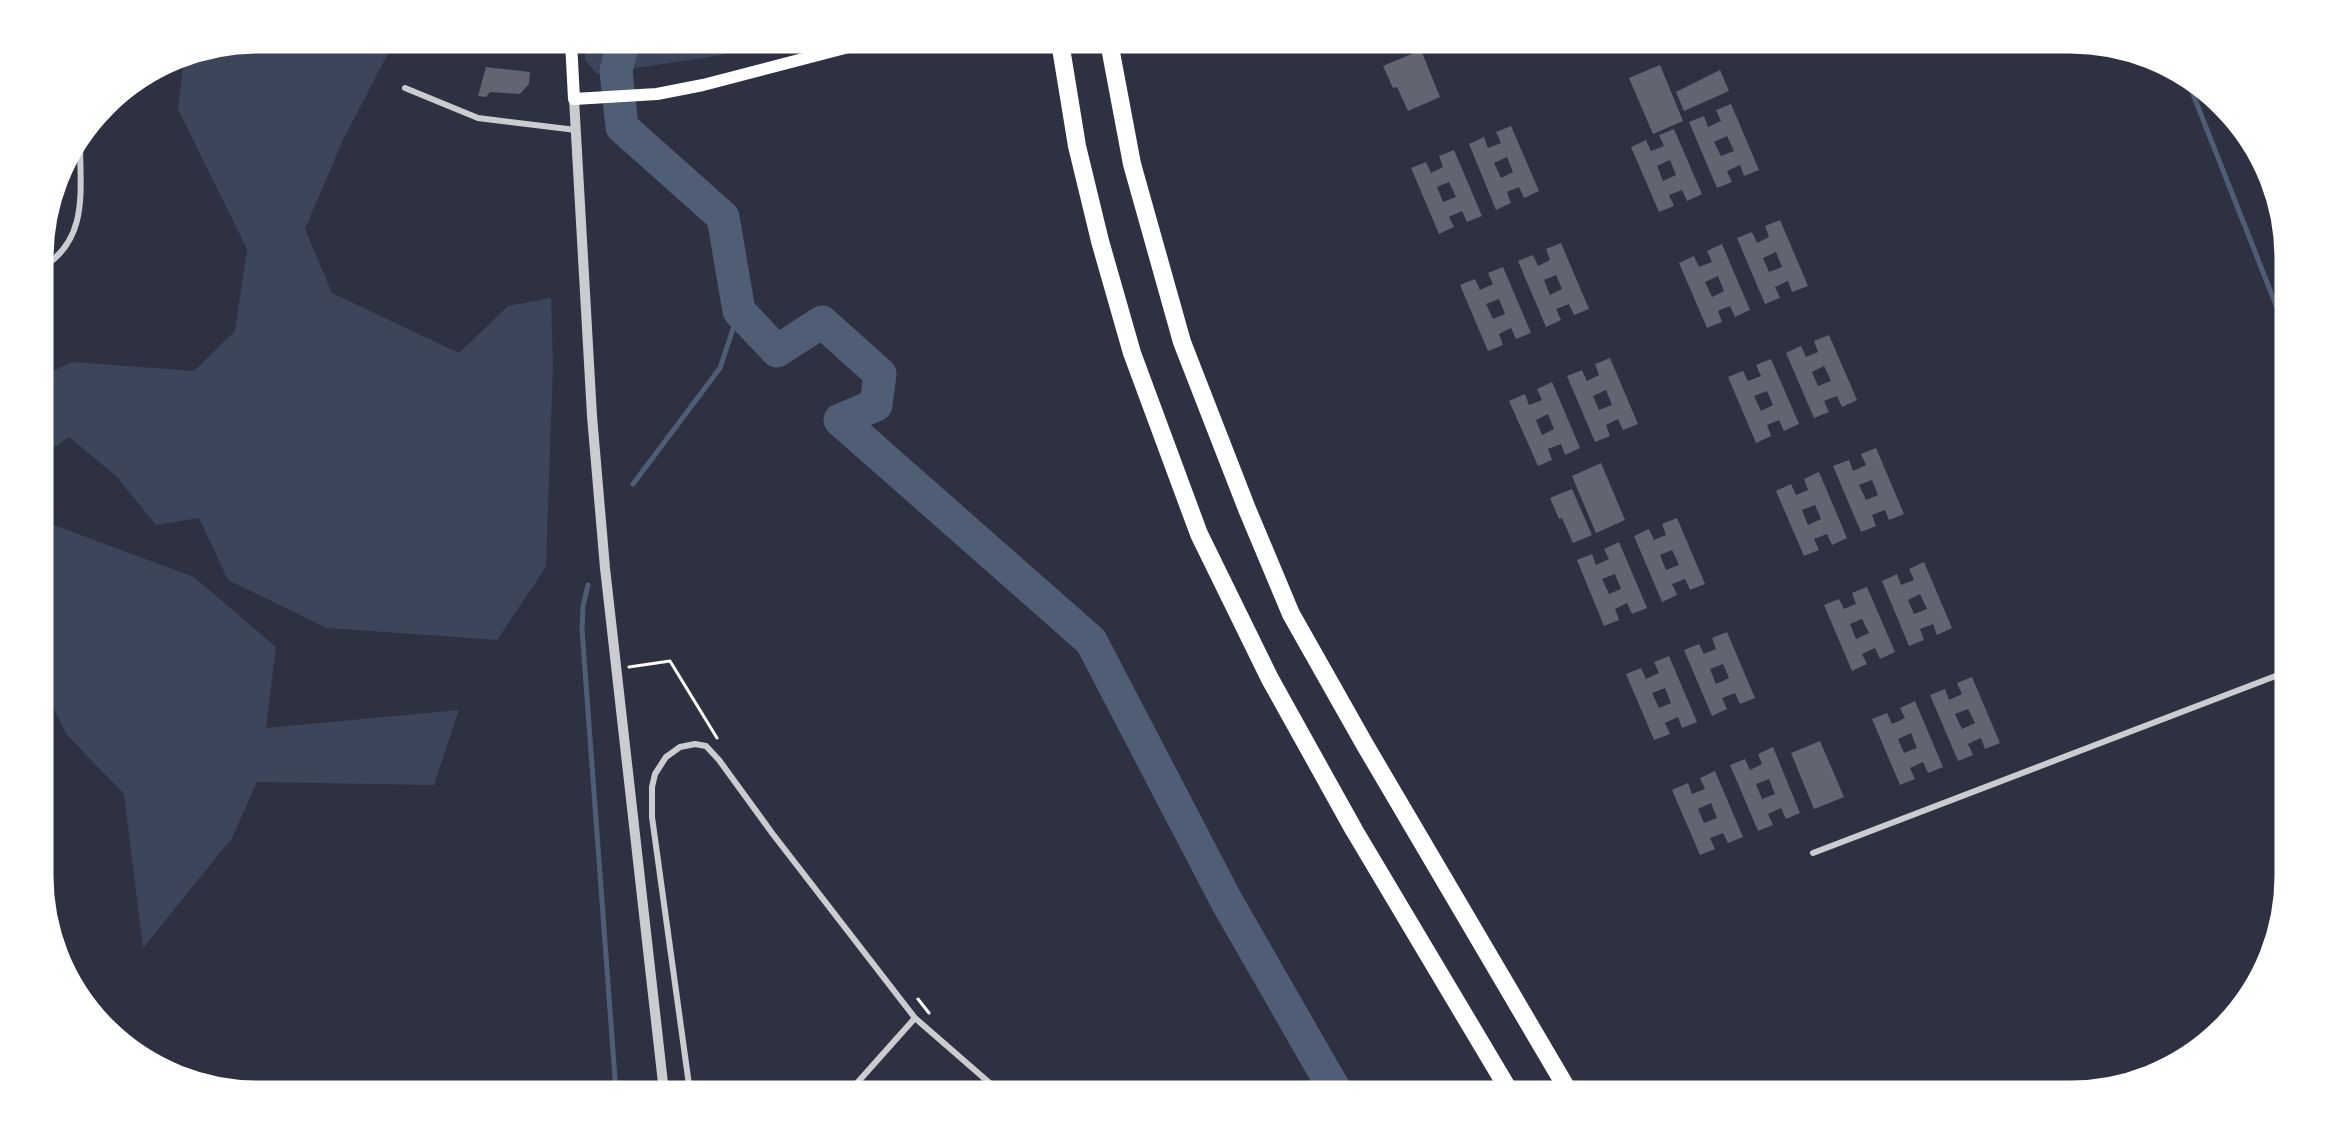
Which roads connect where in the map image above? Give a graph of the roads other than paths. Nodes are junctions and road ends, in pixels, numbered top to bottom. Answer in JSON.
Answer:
{"nodes":[{"id":1,"x":572,"y":53,"type":"edge"},
{"id":2,"x":827,"y":53,"type":"edge"},
{"id":3,"x":1062,"y":53,"type":"edge"},
{"id":4,"x":1111,"y":53,"type":"edge"},
{"id":5,"x":405,"y":88,"type":"dead end"},
{"id":6,"x":574,"y":99,"type":"junction"},
{"id":7,"x":576,"y":130,"type":"junction"},
{"id":8,"x":80,"y":156,"type":"edge"},
{"id":9,"x":53,"y":261,"type":"edge"},
{"id":10,"x":2276,"y":676,"type":"edge"},
{"id":11,"x":1813,"y":854,"type":"dead end"},
{"id":12,"x":915,"y":1018,"type":"junction"},
{"id":13,"x":1504,"y":1081,"type":"edge"},
{"id":14,"x":1563,"y":1081,"type":"edge"},
{"id":15,"x":663,"y":1082,"type":"edge"},
{"id":16,"x":689,"y":1082,"type":"edge"},
{"id":17,"x":858,"y":1082,"type":"edge"},
{"id":18,"x":988,"y":1082,"type":"edge"}],
"edges":[{"from":1,"to":6,"type":"main road"},
{"from":2,"to":6,"type":"main road"},
{"from":3,"to":13,"type":"highway"},
{"from":4,"to":14,"type":"highway"},
{"from":5,"to":7,"type":"street"},
{"from":6,"to":7,"type":"street"},
{"from":7,"to":15,"type":"street"},
{"from":8,"to":9,"type":"street"},
{"from":10,"to":11,"type":"street"},
{"from":12,"to":16,"type":"street"},
{"from":12,"to":17,"type":"street"},
{"from":12,"to":18,"type":"street"}]}
